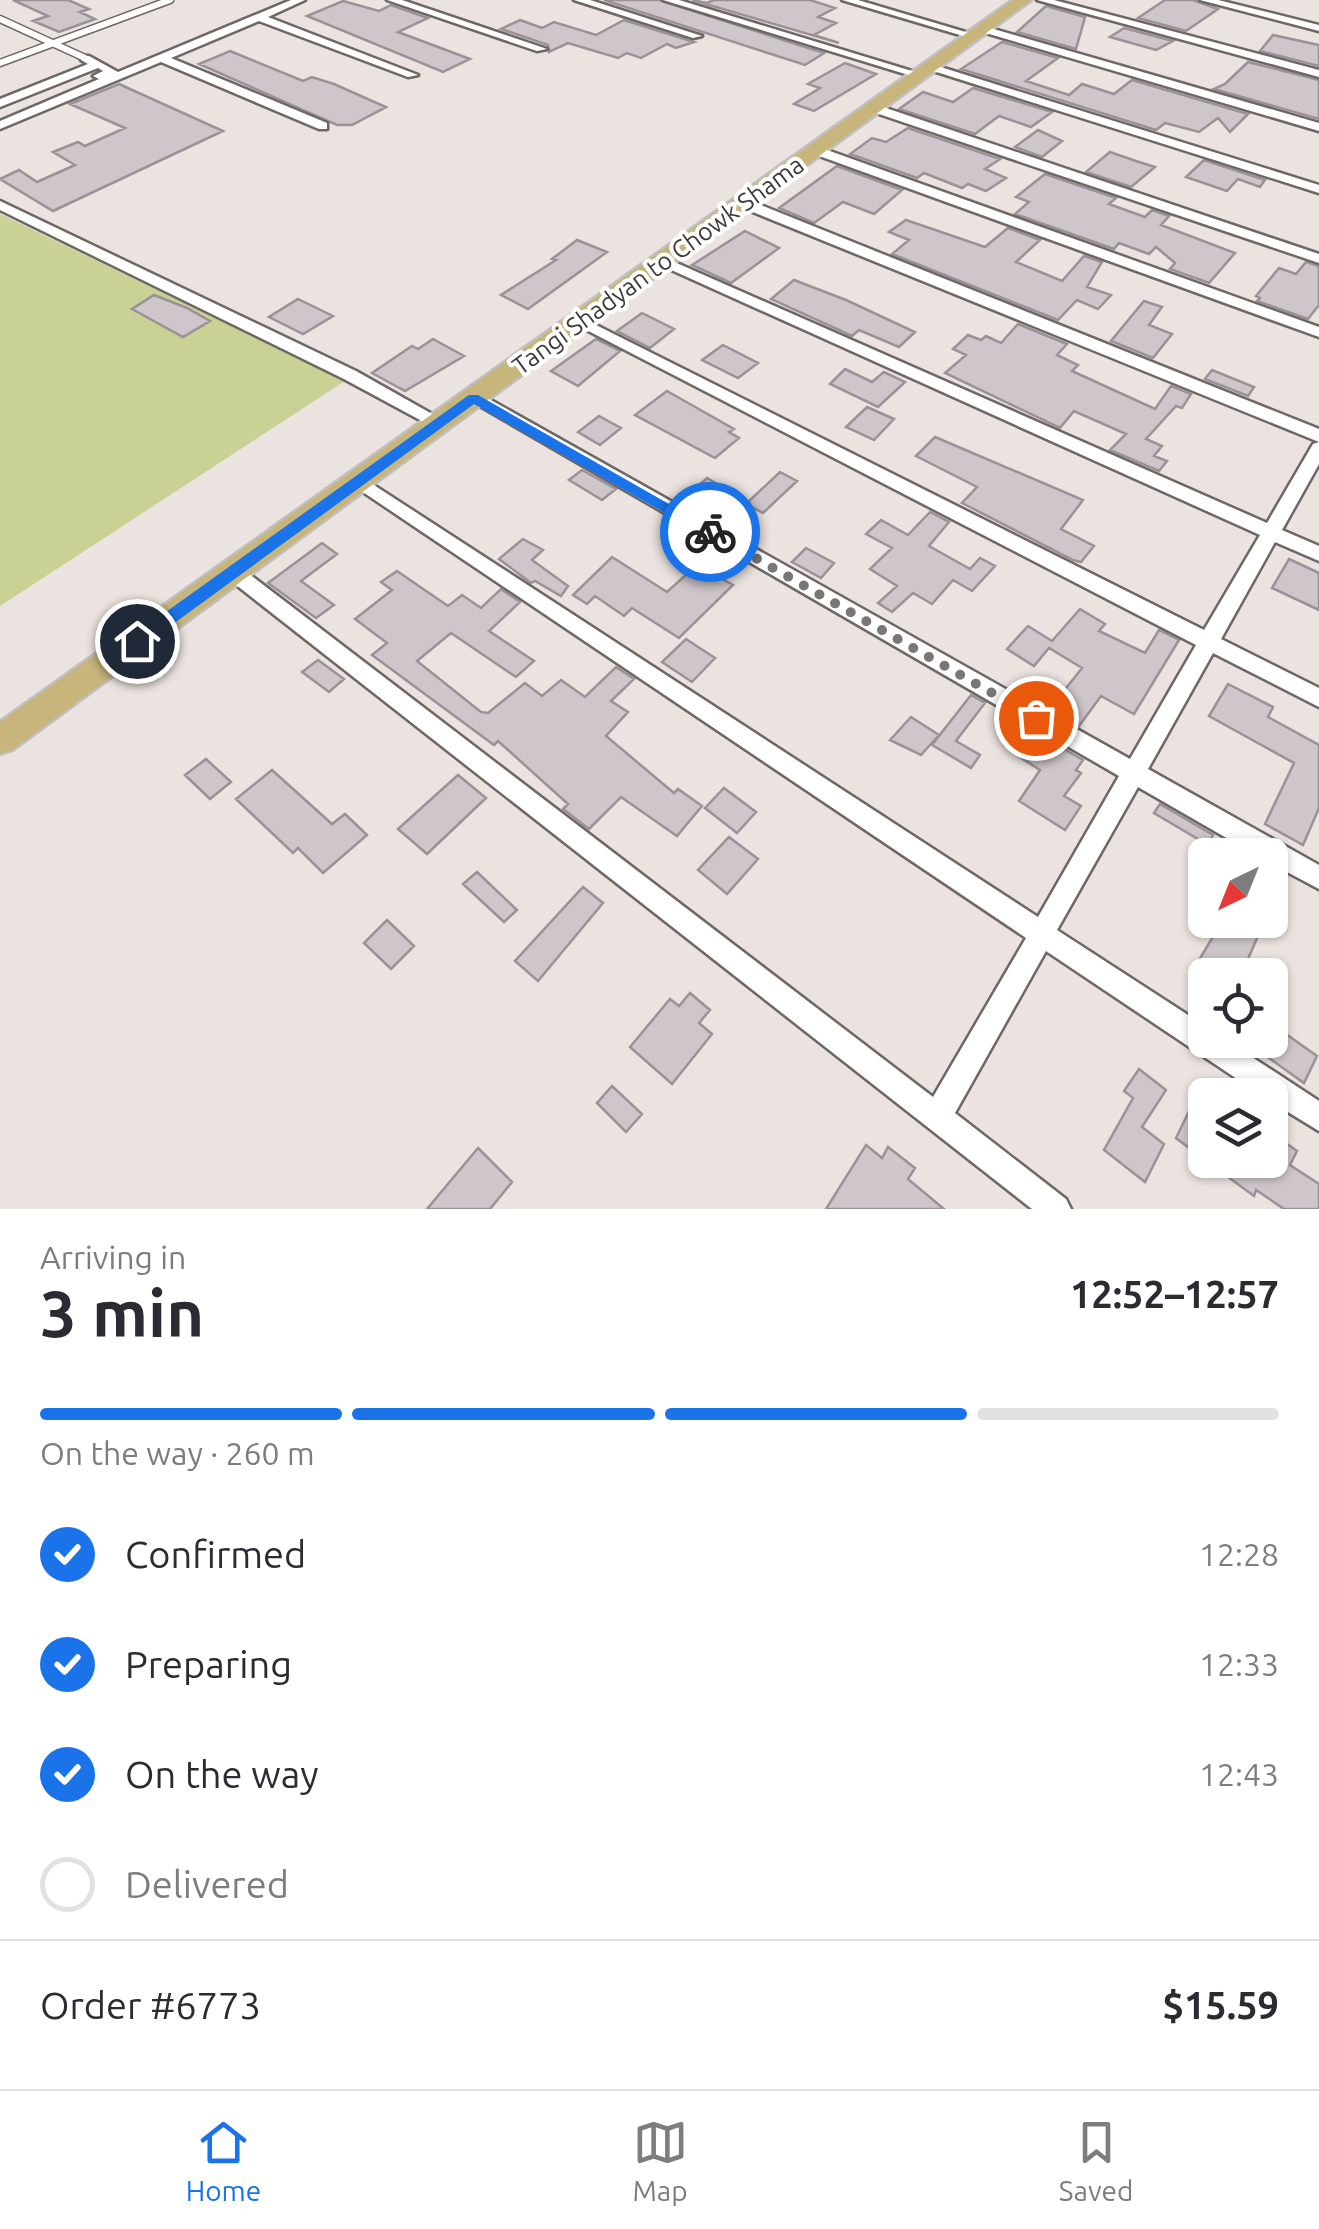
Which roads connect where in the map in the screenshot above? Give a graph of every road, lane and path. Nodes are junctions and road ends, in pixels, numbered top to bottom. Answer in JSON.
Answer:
{"nodes":[{"id":1,"x":170,"y":0,"type":"edge"},
{"id":2,"x":300,"y":0,"type":"edge"},
{"id":3,"x":392,"y":0,"type":"edge"},
{"id":4,"x":578,"y":0,"type":"edge"},
{"id":5,"x":668,"y":0,"type":"edge"},
{"id":6,"x":846,"y":0,"type":"edge"},
{"id":7,"x":1022,"y":0,"type":"edge"},
{"id":8,"x":1042,"y":0,"type":"edge"},
{"id":9,"x":1205,"y":0,"type":"edge"},
{"id":10,"x":258,"y":18,"type":"junction"},
{"id":11,"x":0,"y":20,"type":"edge"},
{"id":12,"x":1319,"y":28,"type":"edge"},
{"id":13,"x":978,"y":33,"type":"junction"},
{"id":14,"x":697,"y":36,"type":"dead end"},
{"id":15,"x":52,"y":44,"type":"junction"},
{"id":16,"x":541,"y":49,"type":"dead end"},
{"id":17,"x":159,"y":57,"type":"junction"},
{"id":18,"x":0,"y":63,"type":"edge"},
{"id":19,"x":96,"y":63,"type":"junction"},
{"id":20,"x":145,"y":63,"type":"junction"},
{"id":21,"x":925,"y":71,"type":"junction"},
{"id":22,"x":1319,"y":74,"type":"edge"},
{"id":23,"x":412,"y":75,"type":"dead end"},
{"id":24,"x":0,"y":103,"type":"edge"},
{"id":25,"x":874,"y":108,"type":"junction"},
{"id":26,"x":0,"y":121,"type":"edge"},
{"id":27,"x":323,"y":126,"type":"dead end"},
{"id":28,"x":1319,"y":127,"type":"edge"},
{"id":29,"x":816,"y":150,"type":"junction"},
{"id":30,"x":1319,"y":189,"type":"edge"},
{"id":31,"x":743,"y":203,"type":"junction"},
{"id":32,"x":0,"y":205,"type":"edge"},
{"id":33,"x":1319,"y":259,"type":"edge"},
{"id":34,"x":663,"y":261,"type":"junction"},
{"id":35,"x":578,"y":322,"type":"junction"},
{"id":36,"x":1319,"y":332,"type":"edge"},
{"id":37,"x":474,"y":398,"type":"junction"},
{"id":38,"x":439,"y":423,"type":"junction"},
{"id":39,"x":1319,"y":436,"type":"edge"},
{"id":40,"x":1319,"y":448,"type":"edge"},
{"id":41,"x":357,"y":482,"type":"junction"},
{"id":42,"x":1271,"y":533,"type":"junction"},
{"id":43,"x":1319,"y":554,"type":"edge"},
{"id":44,"x":233,"y":572,"type":"junction"},
{"id":45,"x":1210,"y":643,"type":"junction"},
{"id":46,"x":1319,"y":698,"type":"edge"},
{"id":47,"x":0,"y":740,"type":"edge"},
{"id":48,"x":1136,"y":774,"type":"junction"},
{"id":49,"x":1319,"y":878,"type":"edge"},
{"id":50,"x":1042,"y":936,"type":"junction"},
{"id":51,"x":937,"y":1117,"type":"junction"},
{"id":52,"x":1319,"y":1117,"type":"edge"},
{"id":53,"x":1056,"y":1209,"type":"edge"}],
"edges":[{"from":1,"to":15,"type":"lane"},
{"from":2,"to":10,"type":"street"},
{"from":3,"to":16,"type":"street"},
{"from":4,"to":14,"type":"street"},
{"from":5,"to":21,"type":"street"},
{"from":6,"to":13,"type":"street"},
{"from":7,"to":13,"type":"main road","name":"Tangi Shadyan to Chowk Shama"},
{"from":8,"to":22,"type":"street"},
{"from":9,"to":12,"type":"street"},
{"from":10,"to":17,"type":"street"},
{"from":10,"to":23,"type":"street"},
{"from":11,"to":15,"type":"lane"},
{"from":13,"to":21,"type":"main road","name":"Tangi Shadyan to Chowk Shama"},
{"from":13,"to":28,"type":"street"},
{"from":15,"to":18,"type":"lane"},
{"from":15,"to":19,"type":"lane"},
{"from":17,"to":20,"type":"street"},
{"from":17,"to":27,"type":"street"},
{"from":19,"to":20,"type":"street"},
{"from":19,"to":24,"type":"street"},
{"from":19,"to":26,"type":"street"},
{"from":20,"to":26,"type":"street"},
{"from":21,"to":25,"type":"main road","name":"Tangi Shadyan to Chowk Shama"},
{"from":21,"to":30,"type":"street"},
{"from":25,"to":29,"type":"main road","name":"Tangi Shadyan to Chowk Shama"},
{"from":25,"to":33,"type":"street"},
{"from":29,"to":31,"type":"main road","name":"Tangi Shadyan to Chowk Shama"},
{"from":29,"to":36,"type":"street"},
{"from":31,"to":34,"type":"main road","name":"Tangi Shadyan to Chowk Shama"},
{"from":31,"to":39,"type":"street"},
{"from":32,"to":38,"type":"street"},
{"from":34,"to":35,"type":"main road","name":"Tangi Shadyan to Chowk Shama"},
{"from":34,"to":42,"type":"street"},
{"from":35,"to":37,"type":"main road","name":"Tangi Shadyan to Chowk Shama"},
{"from":35,"to":45,"type":"street"},
{"from":37,"to":38,"type":"main road","name":"Tangi Shadyan to Chowk Shama"},
{"from":37,"to":48,"type":"street"},
{"from":38,"to":41,"type":"main road","name":"Tangi Shadyan to Chowk Shama"},
{"from":40,"to":42,"type":"street"},
{"from":41,"to":44,"type":"main road","name":"Tangi Shadyan to Chowk Shama"},
{"from":41,"to":50,"type":"street"},
{"from":42,"to":43,"type":"street"},
{"from":42,"to":45,"type":"street"},
{"from":44,"to":47,"type":"main road","name":"Tangi Shadyan to Chowk Shama"},
{"from":44,"to":51,"type":"street"},
{"from":45,"to":46,"type":"street"},
{"from":45,"to":48,"type":"street"},
{"from":48,"to":49,"type":"street"},
{"from":48,"to":50,"type":"street"},
{"from":50,"to":51,"type":"street"},
{"from":50,"to":52,"type":"street"},
{"from":51,"to":53,"type":"street"}]}
